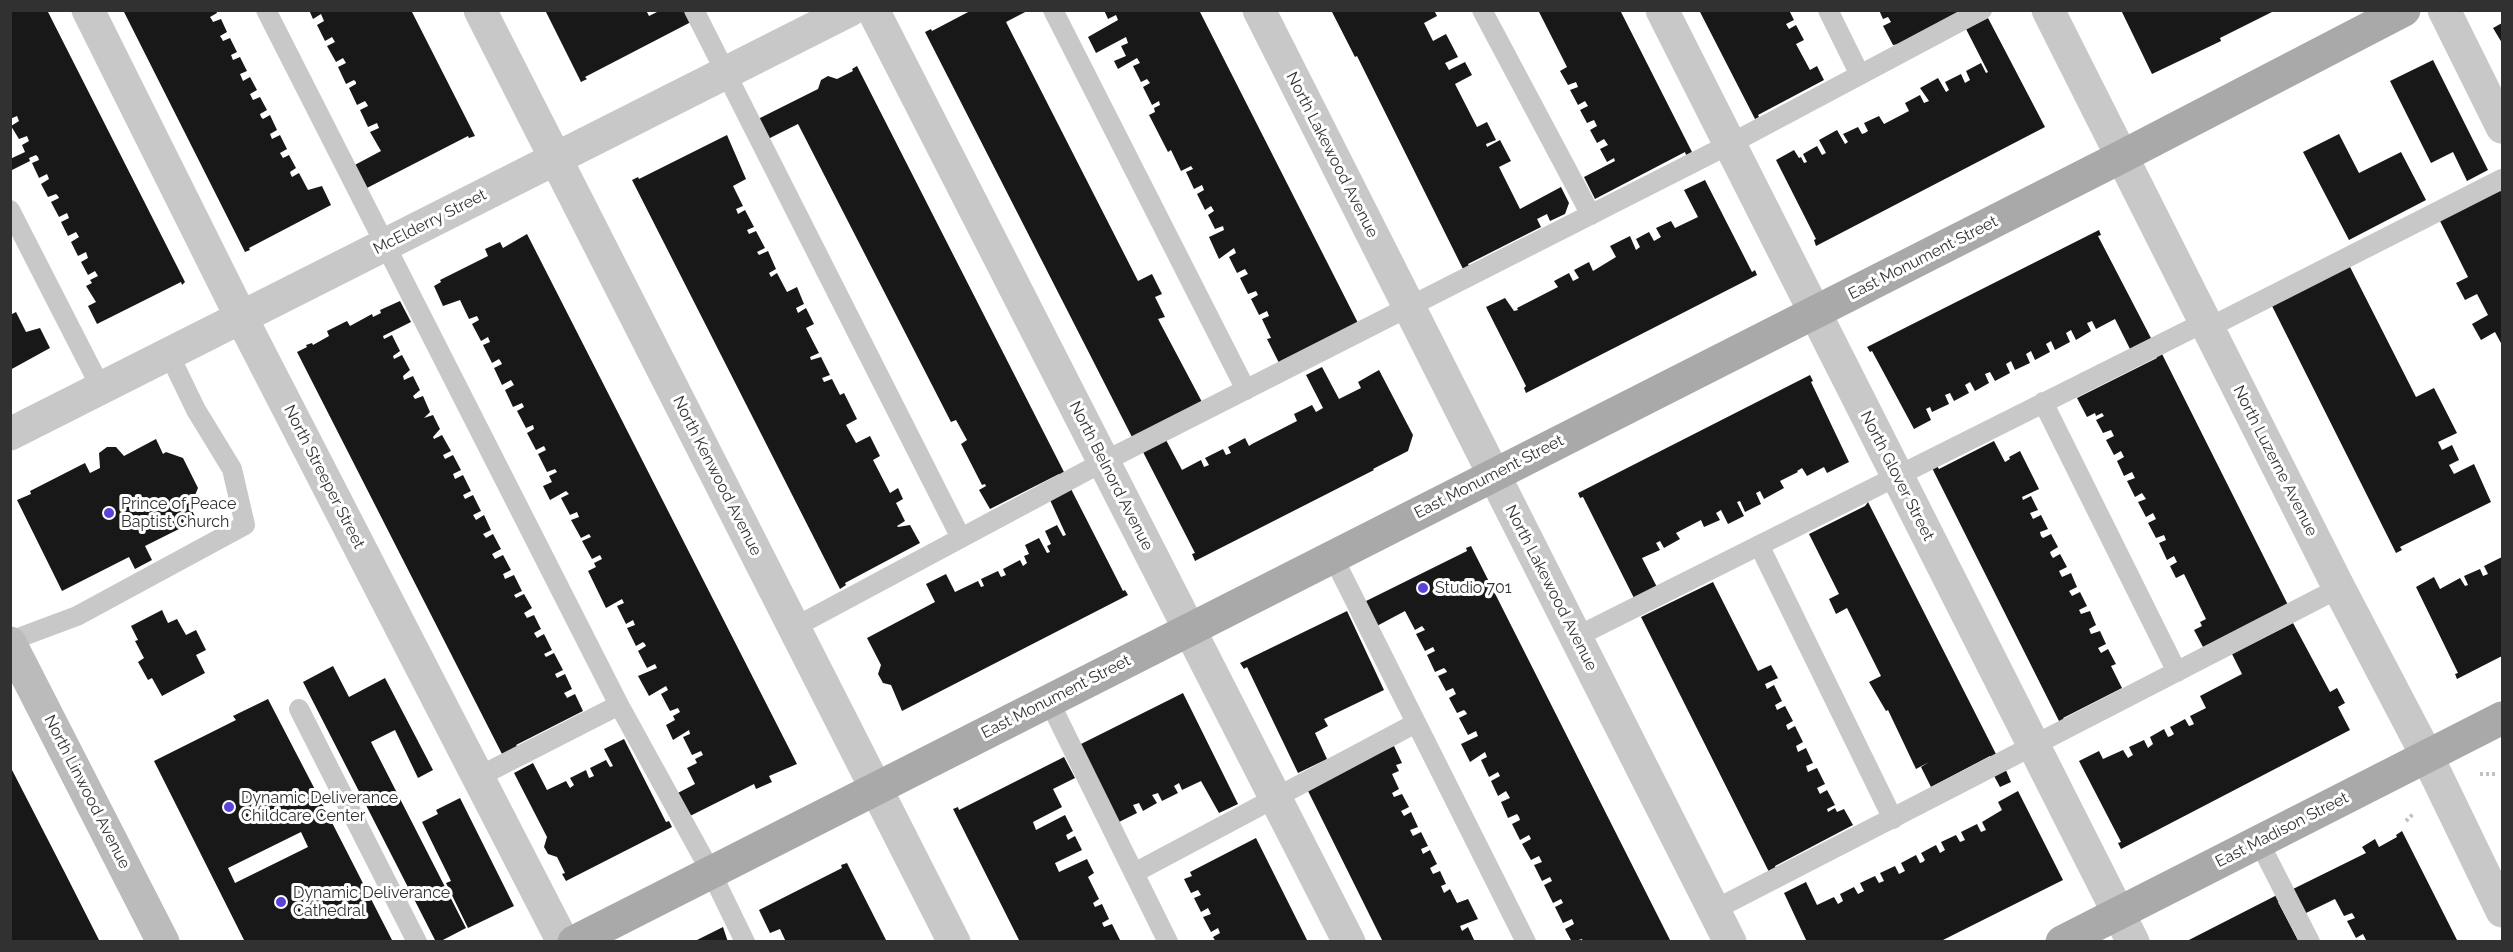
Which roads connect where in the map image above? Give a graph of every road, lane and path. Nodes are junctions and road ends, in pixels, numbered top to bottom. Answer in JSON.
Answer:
{"nodes":[{"id":1,"x":88,"y":10,"type":"edge"},
{"id":2,"x":266,"y":10,"type":"edge"},
{"id":3,"x":480,"y":10,"type":"edge"},
{"id":4,"x":694,"y":10,"type":"edge"},
{"id":5,"x":850,"y":10,"type":"edge"},
{"id":6,"x":873,"y":10,"type":"edge"},
{"id":7,"x":1053,"y":10,"type":"edge"},
{"id":8,"x":1482,"y":10,"type":"edge"},
{"id":9,"x":1662,"y":10,"type":"edge"},
{"id":10,"x":1828,"y":10,"type":"edge"},
{"id":11,"x":1982,"y":10,"type":"edge"},
{"id":12,"x":2048,"y":10,"type":"edge"},
{"id":13,"x":2404,"y":10,"type":"edge"},
{"id":14,"x":2444,"y":10,"type":"edge"},
{"id":15,"x":1265,"y":13,"type":"edge"},
{"id":16,"x":726,"y":73,"type":"junction"},
{"id":17,"x":1860,"y":75,"type":"junction"},
{"id":18,"x":2502,"y":127,"type":"edge"},
{"id":19,"x":1730,"y":144,"type":"junction"},
{"id":20,"x":2121,"y":157,"type":"junction"},
{"id":21,"x":555,"y":159,"type":"junction"},
{"id":22,"x":2502,"y":179,"type":"edge"},
{"id":23,"x":10,"y":210,"type":"edge"},
{"id":24,"x":1591,"y":215,"type":"junction"},
{"id":25,"x":386,"y":245,"type":"junction"},
{"id":26,"x":1409,"y":307,"type":"junction"},
{"id":27,"x":1815,"y":312,"type":"junction"},
{"id":28,"x":241,"y":317,"type":"junction"},
{"id":29,"x":2206,"y":325,"type":"junction"},
{"id":30,"x":169,"y":354,"type":"junction"},
{"id":31,"x":101,"y":388,"type":"junction"},
{"id":32,"x":1246,"y":390,"type":"junction"},
{"id":33,"x":2043,"y":402,"type":"junction"},
{"id":34,"x":10,"y":434,"type":"edge"},
{"id":35,"x":1103,"y":462,"type":"junction"},
{"id":36,"x":1494,"y":475,"type":"junction"},
{"id":37,"x":1897,"y":475,"type":"junction"},
{"id":38,"x":961,"y":538,"type":"junction"},
{"id":39,"x":1759,"y":545,"type":"junction"},
{"id":40,"x":1333,"y":557,"type":"junction"},
{"id":41,"x":2339,"y":588,"type":"junction"},
{"id":42,"x":793,"y":628,"type":"junction"},
{"id":43,"x":1189,"y":629,"type":"junction"},
{"id":44,"x":1576,"y":637,"type":"junction"},
{"id":45,"x":10,"y":642,"type":"edge"},
{"id":46,"x":2177,"y":672,"type":"junction"},
{"id":47,"x":1049,"y":701,"type":"junction"},
{"id":48,"x":619,"y":705,"type":"junction"},
{"id":49,"x":299,"y":709,"type":"dead end"},
{"id":50,"x":2502,"y":718,"type":"edge"},
{"id":51,"x":1416,"y":723,"type":"junction"},
{"id":52,"x":2034,"y":747,"type":"junction"},
{"id":53,"x":2427,"y":756,"type":"junction"},
{"id":54,"x":2483,"y":766,"type":"dead end"},
{"id":55,"x":2480,"y":774,"type":"dead end"},
{"id":56,"x":478,"y":777,"type":"junction"},
{"id":57,"x":875,"y":789,"type":"junction"},
{"id":58,"x":1275,"y":797,"type":"junction"},
{"id":59,"x":2405,"y":809,"type":"dead end"},
{"id":60,"x":2414,"y":812,"type":"dead end"},
{"id":61,"x":1893,"y":819,"type":"junction"},
{"id":62,"x":2259,"y":842,"type":"junction"},
{"id":63,"x":711,"y":872,"type":"junction"},
{"id":64,"x":1134,"y":873,"type":"junction"},
{"id":65,"x":1714,"y":910,"type":"junction"},
{"id":66,"x":2502,"y":911,"type":"edge"},
{"id":67,"x":2118,"y":913,"type":"junction"},
{"id":68,"x":163,"y":942,"type":"edge"},
{"id":69,"x":417,"y":942,"type":"edge"},
{"id":70,"x":563,"y":942,"type":"edge"},
{"id":71,"x":574,"y":942,"type":"edge"},
{"id":72,"x":745,"y":942,"type":"edge"},
{"id":73,"x":954,"y":942,"type":"edge"},
{"id":74,"x":1168,"y":942,"type":"edge"},
{"id":75,"x":1349,"y":942,"type":"edge"},
{"id":76,"x":1526,"y":942,"type":"edge"},
{"id":77,"x":1730,"y":942,"type":"edge"},
{"id":78,"x":2062,"y":942,"type":"edge"},
{"id":79,"x":2133,"y":942,"type":"edge"},
{"id":80,"x":2310,"y":942,"type":"edge"}],
"edges":[{"from":1,"to":28,"type":"street","name":"North Streeper Street"},
{"from":2,"to":25,"type":"lane"},
{"from":3,"to":21,"type":"street","name":"North Kenwood Avenue"},
{"from":4,"to":16,"type":"lane"},
{"from":5,"to":16,"type":"street","name":"McElderry Street"},
{"from":6,"to":35,"type":"street","name":"North Belnord Avenue"},
{"from":7,"to":32,"type":"lane"},
{"from":8,"to":24,"type":"lane"},
{"from":9,"to":19,"type":"street","name":"North Glover Street"},
{"from":10,"to":17,"type":"lane"},
{"from":11,"to":17,"type":"lane"},
{"from":12,"to":20,"type":"street","name":"North Luzerne Avenue"},
{"from":13,"to":20,"type":"main road","name":"East Monument Street"},
{"from":14,"to":18,"type":"street"},
{"from":15,"to":26,"type":"street","name":"North Lakewood Avenue"},
{"from":16,"to":21,"type":"street","name":"McElderry Street"},
{"from":16,"to":38,"type":"lane"},
{"from":17,"to":19,"type":"lane"},
{"from":19,"to":24,"type":"lane"},
{"from":19,"to":27,"type":"street","name":"North Glover Street"},
{"from":20,"to":27,"type":"main road","name":"East Monument Street"},
{"from":20,"to":29,"type":"street","name":"North Luzerne Avenue"},
{"from":21,"to":25,"type":"street","name":"McElderry Street"},
{"from":21,"to":42,"type":"street","name":"North Kenwood Avenue"},
{"from":22,"to":29,"type":"lane"},
{"from":23,"to":31,"type":"lane"},
{"from":24,"to":26,"type":"lane"},
{"from":25,"to":28,"type":"street","name":"McElderry Street"},
{"from":25,"to":48,"type":"lane"},
{"from":26,"to":32,"type":"lane"},
{"from":26,"to":36,"type":"street","name":"North Lakewood Avenue"},
{"from":27,"to":36,"type":"main road","name":"East Monument Street"},
{"from":27,"to":37,"type":"street","name":"North Glover Street"},
{"from":28,"to":30,"type":"street","name":"McElderry Street"},
{"from":28,"to":56,"type":"street","name":"North Streeper Street"},
{"from":29,"to":33,"type":"lane"},
{"from":29,"to":41,"type":"street","name":"North Luzerne Avenue"},
{"from":30,"to":31,"type":"street","name":"McElderry Street"},
{"from":30,"to":45,"type":"lane"},
{"from":31,"to":34,"type":"street","name":"McElderry Street"},
{"from":32,"to":35,"type":"lane"},
{"from":33,"to":37,"type":"lane"},
{"from":33,"to":46,"type":"lane"},
{"from":35,"to":38,"type":"lane"},
{"from":35,"to":43,"type":"street","name":"North Belnord Avenue"},
{"from":36,"to":40,"type":"main road","name":"East Monument Street"},
{"from":36,"to":44,"type":"street","name":"North Lakewood Avenue"},
{"from":37,"to":39,"type":"lane"},
{"from":37,"to":52,"type":"street","name":"North Glover Street"},
{"from":38,"to":42,"type":"lane"},
{"from":39,"to":44,"type":"lane"},
{"from":39,"to":61,"type":"lane"},
{"from":40,"to":43,"type":"main road","name":"East Monument Street"},
{"from":40,"to":51,"type":"lane"},
{"from":41,"to":46,"type":"lane"},
{"from":41,"to":53,"type":"street","name":"North Luzerne Avenue"},
{"from":42,"to":57,"type":"street","name":"North Kenwood Avenue"},
{"from":43,"to":47,"type":"main road","name":"East Monument Street"},
{"from":43,"to":58,"type":"street","name":"North Belnord Avenue"},
{"from":44,"to":65,"type":"street","name":"North Lakewood Avenue"},
{"from":45,"to":68,"type":"street","name":"North Linwood Avenue"},
{"from":46,"to":52,"type":"lane"},
{"from":47,"to":57,"type":"main road","name":"East Monument Street"},
{"from":47,"to":64,"type":"lane"},
{"from":48,"to":56,"type":"lane"},
{"from":48,"to":63,"type":"lane"},
{"from":49,"to":69,"type":"lane"},
{"from":50,"to":53,"type":"main road","name":"East Madison Street"},
{"from":51,"to":58,"type":"lane"},
{"from":51,"to":76,"type":"lane"},
{"from":52,"to":61,"type":"lane"},
{"from":52,"to":67,"type":"street","name":"North Glover Street"},
{"from":53,"to":62,"type":"main road","name":"East Madison Street"},
{"from":53,"to":66,"type":"street","name":"North Luzerne Avenue"},
{"from":54,"to":55,"type":"path"},
{"from":56,"to":70,"type":"street","name":"North Streeper Street"},
{"from":57,"to":63,"type":"main road","name":"East Monument Street"},
{"from":57,"to":73,"type":"street","name":"North Kenwood Avenue"},
{"from":58,"to":64,"type":"lane"},
{"from":58,"to":75,"type":"street","name":"North Belnord Avenue"},
{"from":59,"to":60,"type":"path"},
{"from":61,"to":65,"type":"lane"},
{"from":62,"to":67,"type":"main road","name":"East Madison Street"},
{"from":62,"to":80,"type":"lane"},
{"from":63,"to":71,"type":"main road","name":"East Monument Street"},
{"from":63,"to":72,"type":"lane"},
{"from":64,"to":74,"type":"lane"},
{"from":65,"to":77,"type":"street","name":"North Lakewood Avenue"},
{"from":67,"to":78,"type":"main road","name":"East Madison Street"},
{"from":67,"to":79,"type":"street","name":"North Glover Street"}]}
